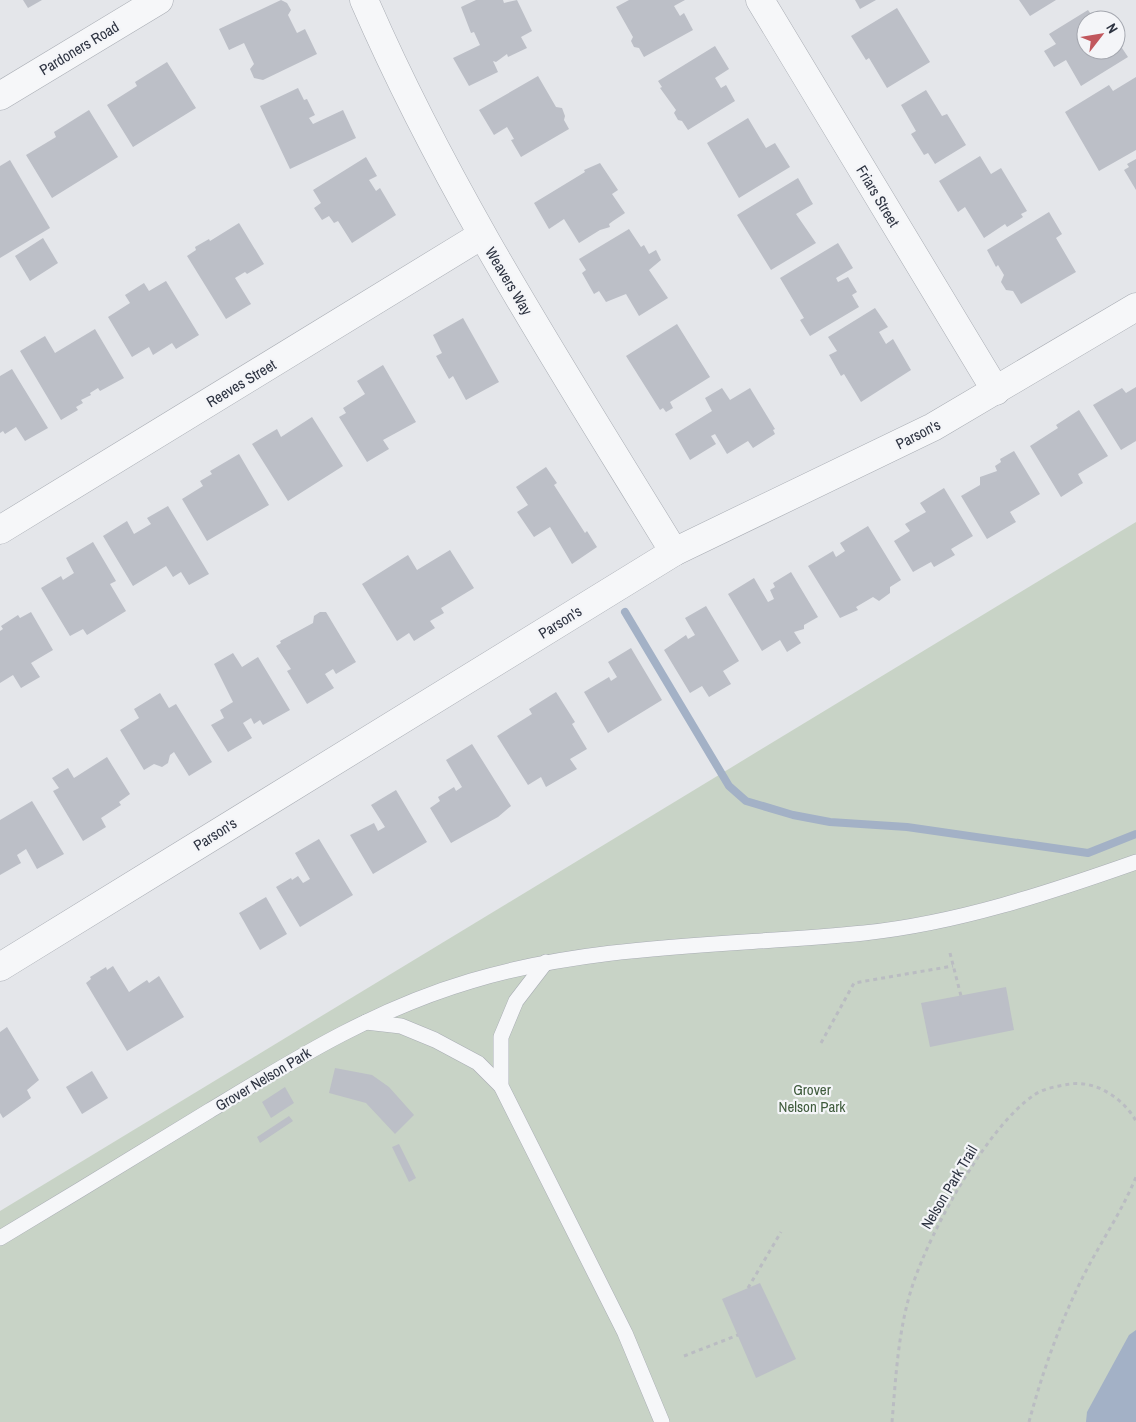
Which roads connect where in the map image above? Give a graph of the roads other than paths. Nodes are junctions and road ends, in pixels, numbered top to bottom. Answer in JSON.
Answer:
{"nodes":[{"id":1,"x":159,"y":0,"type":"edge"},
{"id":2,"x":364,"y":0,"type":"edge"},
{"id":3,"x":760,"y":0,"type":"edge"},
{"id":4,"x":4,"y":84,"type":"edge"},
{"id":5,"x":482,"y":235,"type":"junction"},
{"id":6,"x":1136,"y":307,"type":"edge"},
{"id":7,"x":996,"y":391,"type":"junction"},
{"id":8,"x":0,"y":530,"type":"edge"},
{"id":9,"x":674,"y":552,"type":"junction"},
{"id":10,"x":1136,"y":862,"type":"edge"},
{"id":11,"x":546,"y":962,"type":"junction"},
{"id":12,"x":0,"y":967,"type":"edge"},
{"id":13,"x":365,"y":1022,"type":"junction"},
{"id":14,"x":501,"y":1086,"type":"junction"},
{"id":15,"x":0,"y":1238,"type":"edge"},
{"id":16,"x":662,"y":1422,"type":"edge"}],
"edges":[{"from":1,"to":4,"type":"street","name":"Pardoners Road"},
{"from":2,"to":5,"type":"street","name":"Weavers Way"},
{"from":3,"to":7,"type":"street","name":"Friars Street"},
{"from":5,"to":8,"type":"street","name":"Reeves Street"},
{"from":5,"to":9,"type":"street","name":"Weavers Way"},
{"from":6,"to":7,"type":"street","name":"Parson's"},
{"from":7,"to":9,"type":"street","name":"Parson's"},
{"from":9,"to":12,"type":"street","name":"Parson's"},
{"from":10,"to":11,"type":"lane","name":"Grover Nelson Park"},
{"from":11,"to":13,"type":"lane","name":"Grover Nelson Park"},
{"from":11,"to":14,"type":"lane"},
{"from":13,"to":14,"type":"lane"},
{"from":13,"to":15,"type":"lane","name":"Grover Nelson Park"},
{"from":14,"to":16,"type":"lane"}]}
